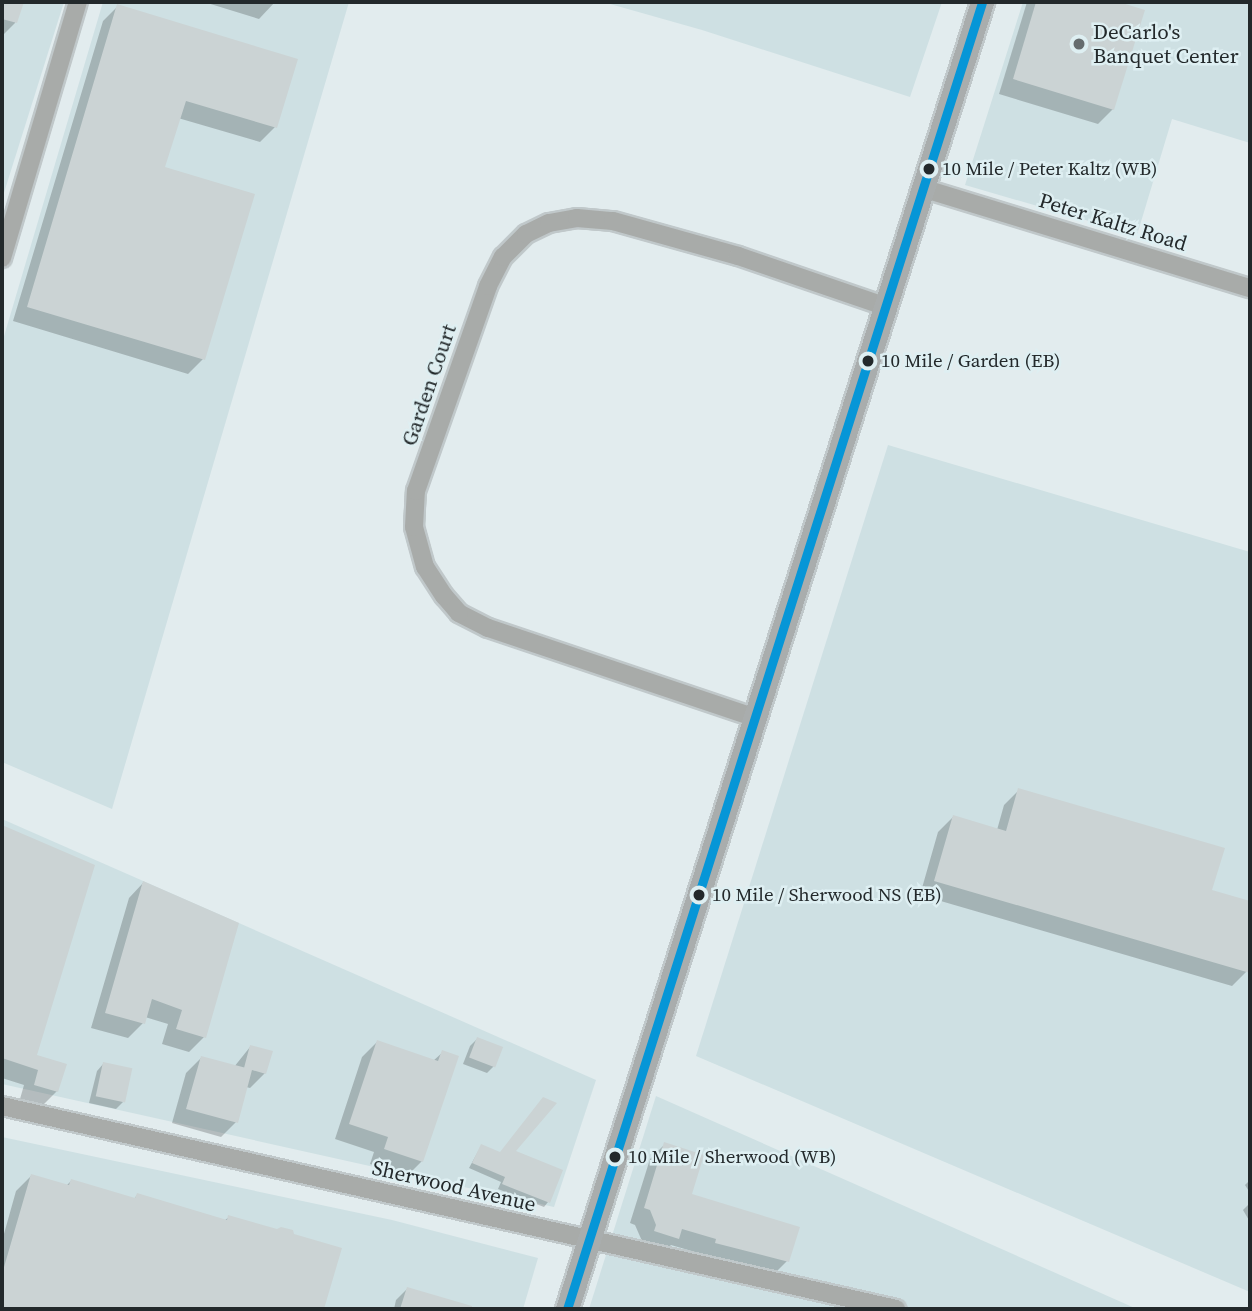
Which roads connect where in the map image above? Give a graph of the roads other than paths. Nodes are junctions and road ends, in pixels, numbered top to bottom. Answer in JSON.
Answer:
{"nodes":[{"id":1,"x":78,"y":2,"type":"edge"},
{"id":2,"x":982,"y":2,"type":"edge"},
{"id":3,"x":922,"y":188,"type":"junction"},
{"id":4,"x":2,"y":258,"type":"edge"},
{"id":5,"x":1250,"y":288,"type":"edge"},
{"id":6,"x":884,"y":306,"type":"junction"},
{"id":7,"x":753,"y":718,"type":"junction"},
{"id":8,"x":2,"y":1106,"type":"edge"},
{"id":9,"x":587,"y":1240,"type":"junction"},
{"id":10,"x":567,"y":1309,"type":"edge"},
{"id":11,"x":896,"y":1309,"type":"edge"}],
"edges":[{"from":1,"to":4,"type":"street"},
{"from":2,"to":3,"type":"main road"},
{"from":3,"to":5,"type":"street","name":"Peter Kaltz Road"},
{"from":3,"to":6,"type":"main road"},
{"from":6,"to":7,"type":"main road"},
{"from":6,"to":7,"type":"street","name":"Garden Court"},
{"from":7,"to":9,"type":"main road"},
{"from":8,"to":9,"type":"street","name":"Sherwood Avenue"},
{"from":9,"to":10,"type":"main road"},
{"from":9,"to":11,"type":"street","name":"Sherwood Avenue"}]}
